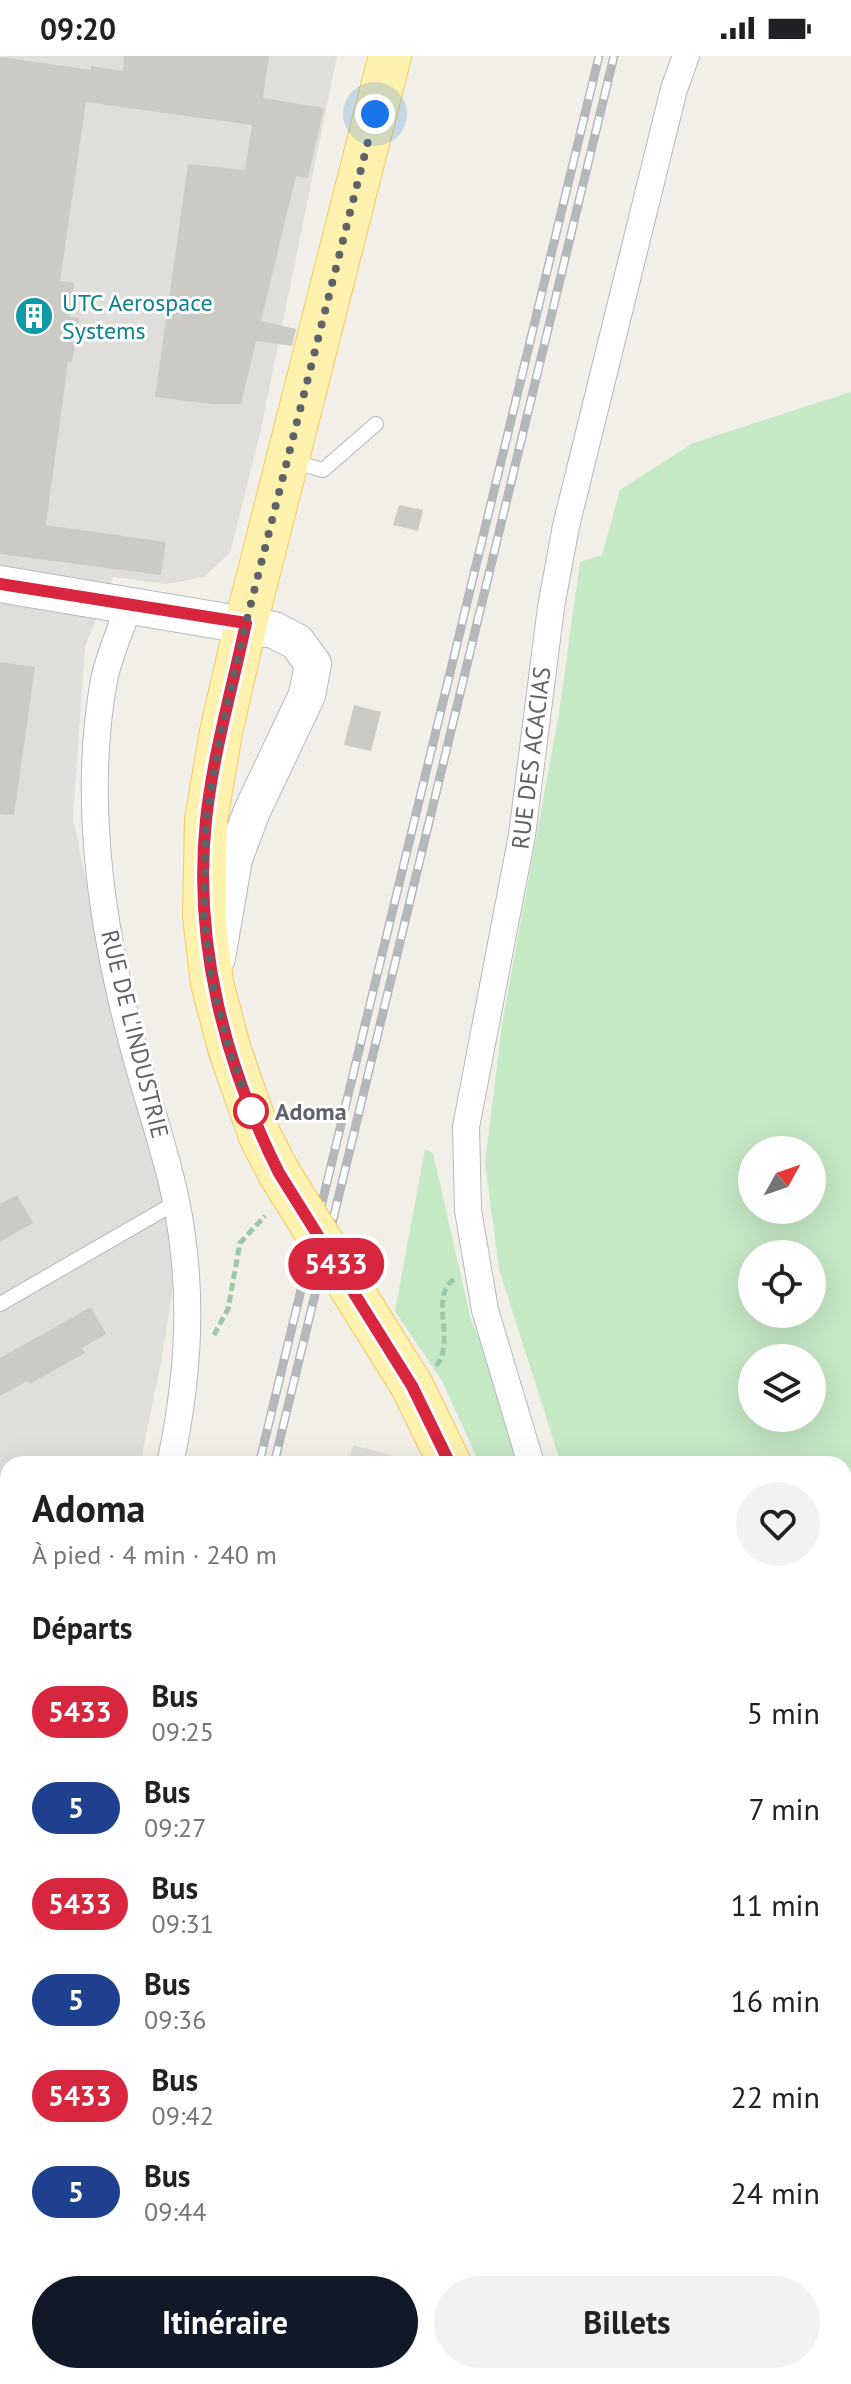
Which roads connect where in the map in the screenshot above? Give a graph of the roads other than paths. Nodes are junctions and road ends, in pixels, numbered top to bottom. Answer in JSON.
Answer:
{"nodes":[{"id":1,"x":390,"y":56,"type":"edge"},
{"id":2,"x":686,"y":56,"type":"edge"},
{"id":3,"x":376,"y":424,"type":"dead end"},
{"id":4,"x":287,"y":460,"type":"junction"},
{"id":5,"x":0,"y":584,"type":"edge"},
{"id":6,"x":129,"y":605,"type":"junction"},
{"id":7,"x":246,"y":623,"type":"junction"},
{"id":8,"x":212,"y":983,"type":"junction"},
{"id":9,"x":175,"y":1203,"type":"junction"},
{"id":10,"x":0,"y":1304,"type":"edge"},
{"id":11,"x":172,"y":1456,"type":"edge"},
{"id":12,"x":447,"y":1456,"type":"edge"},
{"id":13,"x":529,"y":1456,"type":"edge"}],
"edges":[{"from":1,"to":4,"type":"main road"},
{"from":2,"to":13,"type":"street","name":"RUE DES ACACIAS"},
{"from":3,"to":4,"type":"lane"},
{"from":4,"to":7,"type":"main road"},
{"from":5,"to":6,"type":"main road"},
{"from":6,"to":7,"type":"main road"},
{"from":6,"to":9,"type":"street","name":"RUE DE L'INDUSTRIE"},
{"from":7,"to":8,"type":"main road"},
{"from":7,"to":8,"type":"main road"},
{"from":8,"to":12,"type":"main road","bridge":true},
{"from":9,"to":10,"type":"lane"},
{"from":9,"to":11,"type":"street","name":"RUE DE L'INDUSTRIE"}]}
